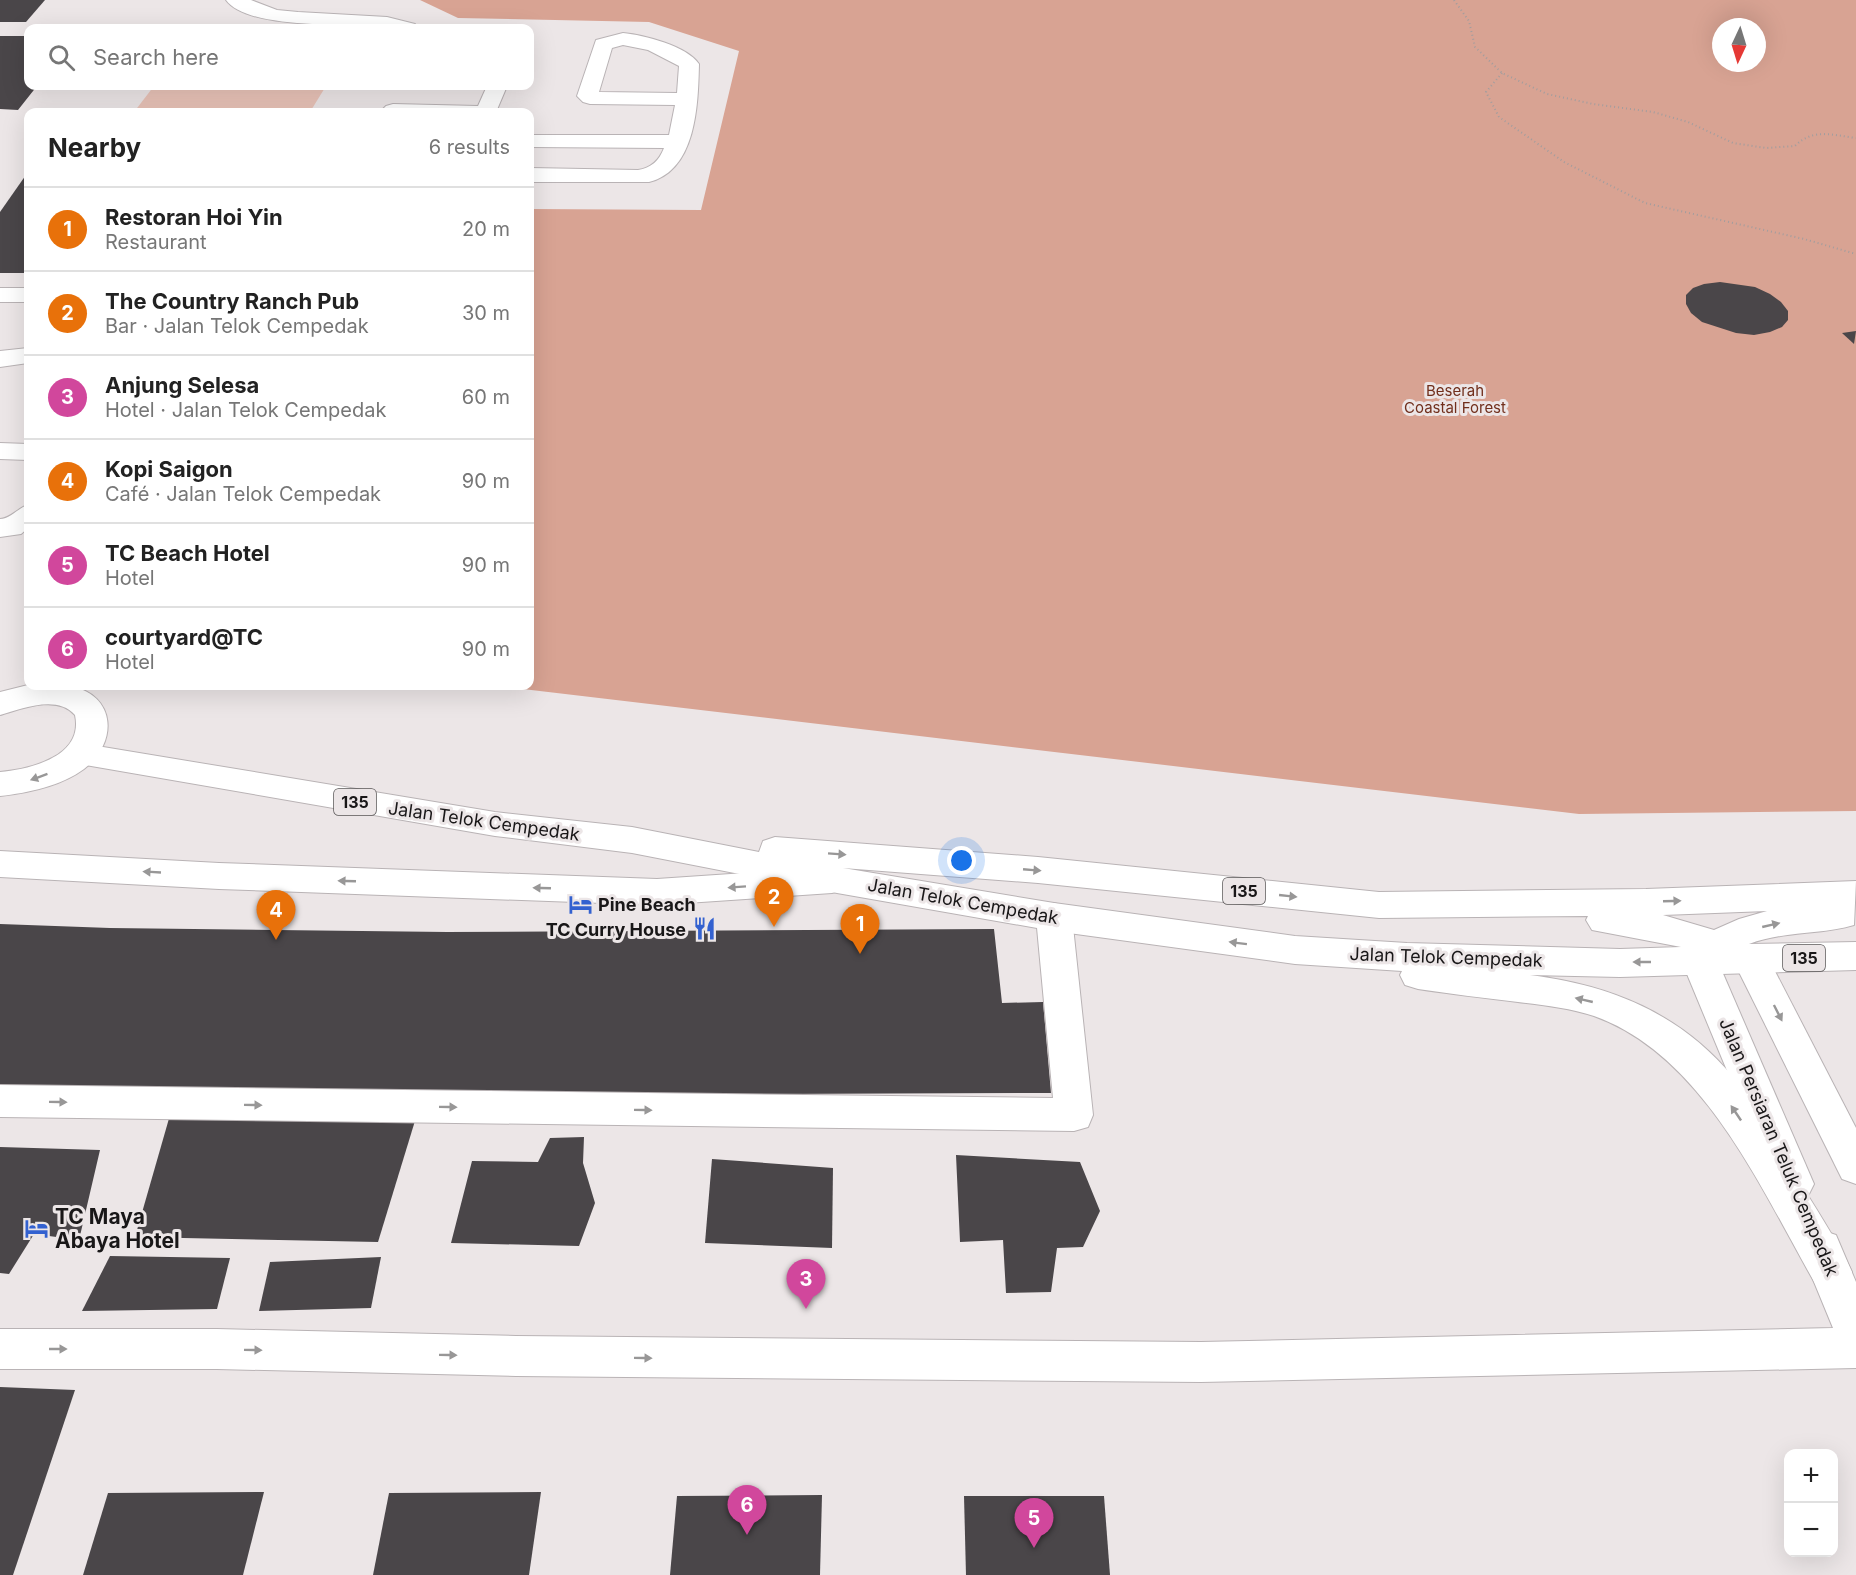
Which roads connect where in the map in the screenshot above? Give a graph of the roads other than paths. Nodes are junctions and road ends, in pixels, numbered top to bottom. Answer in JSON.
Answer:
{"nodes":[{"id":1,"x":236,"y":0,"type":"edge"},
{"id":2,"x":386,"y":24,"type":"edge"},
{"id":3,"x":688,"y":99,"type":"junction"},
{"id":4,"x":490,"y":102,"type":"edge"},
{"id":5,"x":396,"y":103,"type":"edge"},
{"id":6,"x":534,"y":141,"type":"edge"},
{"id":7,"x":677,"y":142,"type":"junction"},
{"id":8,"x":534,"y":175,"type":"edge"},
{"id":9,"x":0,"y":295,"type":"edge"},
{"id":10,"x":24,"y":295,"type":"edge"},
{"id":11,"x":0,"y":343,"type":"edge"},
{"id":12,"x":24,"y":345,"type":"edge"},
{"id":13,"x":24,"y":356,"type":"edge"},
{"id":14,"x":0,"y":359,"type":"edge"},
{"id":15,"x":0,"y":451,"type":"edge"},
{"id":16,"x":24,"y":452,"type":"edge"},
{"id":17,"x":24,"y":517,"type":"edge"},
{"id":18,"x":0,"y":528,"type":"edge"},
{"id":19,"x":48,"y":690,"type":"edge"},
{"id":20,"x":55,"y":690,"type":"edge"},
{"id":21,"x":0,"y":704,"type":"edge"},
{"id":22,"x":79,"y":754,"type":"junction"},
{"id":23,"x":0,"y":784,"type":"edge"},
{"id":24,"x":632,"y":840,"type":"junction"},
{"id":25,"x":0,"y":864,"type":"edge"},
{"id":26,"x":837,"y":880,"type":"junction"},
{"id":27,"x":1856,"y":894,"type":"edge"},
{"id":28,"x":1379,"y":905,"type":"junction"},
{"id":29,"x":1856,"y":914,"type":"edge"},
{"id":30,"x":1054,"y":917,"type":"junction"},
{"id":31,"x":1295,"y":950,"type":"junction"},
{"id":32,"x":1708,"y":953,"type":"junction"},
{"id":33,"x":1856,"y":956,"type":"edge"},
{"id":34,"x":1751,"y":960,"type":"junction"},
{"id":35,"x":0,"y":1101,"type":"edge"},
{"id":36,"x":1856,"y":1167,"type":"edge"},
{"id":37,"x":1831,"y":1272,"type":"junction"},
{"id":38,"x":1856,"y":1333,"type":"edge"},
{"id":39,"x":1856,"y":1348,"type":"edge"},
{"id":40,"x":0,"y":1349,"type":"edge"}],
"edges":[{"from":1,"to":2,"type":"main road"},
{"from":3,"to":3,"type":"main road"},
{"from":3,"to":7,"type":"main road"},
{"from":4,"to":5,"type":"main road"},
{"from":6,"to":7,"type":"main road"},
{"from":7,"to":8,"type":"main road"},
{"from":9,"to":10,"type":"main road"},
{"from":11,"to":12,"type":"main road"},
{"from":13,"to":14,"type":"main road"},
{"from":15,"to":16,"type":"main road"},
{"from":17,"to":18,"type":"main road"},
{"from":19,"to":21,"type":"main road"},
{"from":20,"to":22,"type":"main road"},
{"from":22,"to":23,"type":"main road","one_way":true},
{"from":22,"to":24,"type":"main road","name":"Jalan Telok Cempedak","number":"135"},
{"from":24,"to":26,"type":"main road","name":"Jalan Telok Cempedak","number":"135"},
{"from":24,"to":28,"type":"main road","number":"135","one_way":true},
{"from":26,"to":25,"type":"main road","one_way":true},
{"from":26,"to":30,"type":"main road","name":"Jalan Telok Cempedak","number":"135"},
{"from":28,"to":27,"type":"main road","number":"135","one_way":true},
{"from":28,"to":32,"type":"main road"},
{"from":32,"to":29,"type":"main road","one_way":true},
{"from":31,"to":30,"type":"main road","name":"Jalan Telok Cempedak","number":"135","one_way":true},
{"from":35,"to":30,"type":"main road","one_way":true},
{"from":32,"to":31,"type":"main road","name":"Jalan Telok Cempedak","number":"135","one_way":true},
{"from":37,"to":31,"type":"main road","one_way":true},
{"from":32,"to":34,"type":"main road","name":"Jalan Telok Cempedak","number":"135"},
{"from":32,"to":37,"type":"main road","name":"Jalan Persiaran Teluk Cempedak"},
{"from":33,"to":34,"type":"main road","name":"Jalan Telok Cempedak","number":"135"},
{"from":34,"to":36,"type":"main road","one_way":true},
{"from":37,"to":38,"type":"main road","name":"Jalan Persiaran Teluk Cempedak"},
{"from":40,"to":39,"type":"main road","one_way":true}]}
